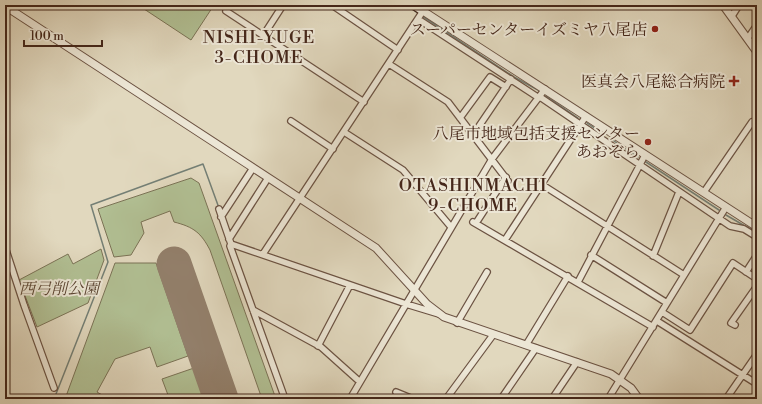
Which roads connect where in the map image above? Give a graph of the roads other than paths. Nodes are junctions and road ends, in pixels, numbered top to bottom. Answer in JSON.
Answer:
{"nodes":[{"id":1,"x":283,"y":5,"type":"edge"},
{"id":2,"x":332,"y":5,"type":"edge"},
{"id":3,"x":414,"y":5,"type":"edge"},
{"id":4,"x":723,"y":5,"type":"edge"},
{"id":5,"x":739,"y":5,"type":"edge"},
{"id":6,"x":5,"y":6,"type":"edge"},
{"id":7,"x":425,"y":8,"type":"edge"},
{"id":8,"x":226,"y":11,"type":"dead end"},
{"id":9,"x":732,"y":16,"type":"junction"},
{"id":10,"x":418,"y":19,"type":"junction"},
{"id":11,"x":757,"y":25,"type":"edge"},
{"id":12,"x":263,"y":36,"type":"junction"},
{"id":13,"x":748,"y":38,"type":"junction"},
{"id":14,"x":398,"y":50,"type":"junction"},
{"id":15,"x":757,"y":52,"type":"edge"},
{"id":16,"x":389,"y":64,"type":"junction"},
{"id":17,"x":511,"y":79,"type":"junction"},
{"id":18,"x":506,"y":86,"type":"junction"},
{"id":19,"x":545,"y":89,"type":"junction"},
{"id":20,"x":540,"y":98,"type":"junction"},
{"id":21,"x":364,"y":102,"type":"junction"},
{"id":22,"x":586,"y":116,"type":"junction"},
{"id":23,"x":460,"y":118,"type":"junction"},
{"id":24,"x":291,"y":121,"type":"dead end"},
{"id":25,"x":752,"y":122,"type":"dead end"},
{"id":26,"x":580,"y":125,"type":"junction"},
{"id":27,"x":344,"y":132,"type":"junction"},
{"id":28,"x":473,"y":134,"type":"junction"},
{"id":29,"x":332,"y":149,"type":"junction"},
{"id":30,"x":645,"y":155,"type":"junction"},
{"id":31,"x":492,"y":159,"type":"junction"},
{"id":32,"x":639,"y":165,"type":"junction"},
{"id":33,"x":253,"y":168,"type":"junction"},
{"id":34,"x":268,"y":178,"type":"junction"},
{"id":35,"x":541,"y":184,"type":"junction"},
{"id":36,"x":679,"y":192,"type":"junction"},
{"id":37,"x":704,"y":192,"type":"junction"},
{"id":38,"x":301,"y":199,"type":"junction"},
{"id":39,"x":726,"y":206,"type":"junction"},
{"id":40,"x":219,"y":209,"type":"dead end"},
{"id":41,"x":221,"y":216,"type":"junction"},
{"id":42,"x":719,"y":218,"type":"junction"},
{"id":43,"x":607,"y":226,"type":"junction"},
{"id":44,"x":451,"y":227,"type":"junction"},
{"id":45,"x":757,"y":227,"type":"edge"},
{"id":46,"x":757,"y":237,"type":"edge"},
{"id":47,"x":505,"y":240,"type":"junction"},
{"id":48,"x":230,"y":242,"type":"junction"},
{"id":49,"x":5,"y":247,"type":"edge"},
{"id":50,"x":263,"y":254,"type":"junction"},
{"id":51,"x":591,"y":255,"type":"junction"},
{"id":52,"x":653,"y":256,"type":"junction"},
{"id":53,"x":757,"y":256,"type":"edge"},
{"id":54,"x":487,"y":272,"type":"dead end"},
{"id":55,"x":746,"y":272,"type":"junction"},
{"id":56,"x":684,"y":275,"type":"junction"},
{"id":57,"x":568,"y":276,"type":"junction"},
{"id":58,"x":757,"y":279,"type":"edge"},
{"id":59,"x":578,"y":282,"type":"junction"},
{"id":60,"x":350,"y":285,"type":"junction"},
{"id":61,"x":757,"y":286,"type":"edge"},
{"id":62,"x":414,"y":291,"type":"junction"},
{"id":63,"x":406,"y":304,"type":"junction"},
{"id":64,"x":667,"y":304,"type":"junction"},
{"id":65,"x":253,"y":310,"type":"junction"},
{"id":66,"x":662,"y":312,"type":"junction"},
{"id":67,"x":439,"y":314,"type":"junction"},
{"id":68,"x":657,"y":321,"type":"junction"},
{"id":69,"x":457,"y":322,"type":"junction"},
{"id":70,"x":735,"y":326,"type":"dead end"},
{"id":71,"x":653,"y":327,"type":"junction"},
{"id":72,"x":493,"y":335,"type":"junction"},
{"id":73,"x":526,"y":345,"type":"junction"},
{"id":74,"x":318,"y":346,"type":"junction"},
{"id":75,"x":536,"y":348,"type":"junction"},
{"id":76,"x":757,"y":354,"type":"edge"},
{"id":77,"x":577,"y":362,"type":"junction"},
{"id":78,"x":742,"y":375,"type":"junction"},
{"id":79,"x":621,"y":380,"type":"junction"},
{"id":80,"x":360,"y":382,"type":"junction"},
{"id":81,"x":757,"y":384,"type":"edge"},
{"id":82,"x":54,"y":388,"type":"dead end"},
{"id":83,"x":396,"y":392,"type":"dead end"},
{"id":84,"x":285,"y":399,"type":"edge"},
{"id":85,"x":350,"y":399,"type":"edge"},
{"id":86,"x":413,"y":399,"type":"edge"},
{"id":87,"x":446,"y":399,"type":"edge"},
{"id":88,"x":501,"y":399,"type":"edge"},
{"id":89,"x":552,"y":399,"type":"edge"},
{"id":90,"x":608,"y":399,"type":"edge"},
{"id":91,"x":639,"y":399,"type":"edge"},
{"id":92,"x":726,"y":399,"type":"edge"}],
"edges":[{"from":1,"to":12,"type":"street"},
{"from":2,"to":14,"type":"street"},
{"from":3,"to":7,"type":"main road"},
{"from":4,"to":9,"type":"street"},
{"from":5,"to":9,"type":"street"},
{"from":6,"to":33,"type":"street"},
{"from":7,"to":10,"type":"street"},
{"from":7,"to":19,"type":"street"},
{"from":8,"to":12,"type":"street"},
{"from":9,"to":13,"type":"street"},
{"from":10,"to":14,"type":"street"},
{"from":10,"to":17,"type":"street"},
{"from":11,"to":13,"type":"street"},
{"from":12,"to":21,"type":"street"},
{"from":13,"to":15,"type":"street"},
{"from":14,"to":16,"type":"street"},
{"from":16,"to":21,"type":"street"},
{"from":16,"to":23,"type":"street"},
{"from":17,"to":18,"type":"street"},
{"from":17,"to":20,"type":"street"},
{"from":18,"to":23,"type":"street"},
{"from":18,"to":28,"type":"street"},
{"from":19,"to":20,"type":"street"},
{"from":19,"to":22,"type":"street"},
{"from":20,"to":26,"type":"street"},
{"from":20,"to":31,"type":"street"},
{"from":21,"to":27,"type":"street"},
{"from":22,"to":26,"type":"street"},
{"from":22,"to":30,"type":"street"},
{"from":23,"to":28,"type":"street"},
{"from":24,"to":29,"type":"street"},
{"from":25,"to":37,"type":"street"},
{"from":26,"to":32,"type":"street"},
{"from":26,"to":35,"type":"street"},
{"from":27,"to":29,"type":"street"},
{"from":27,"to":44,"type":"street"},
{"from":28,"to":31,"type":"street"},
{"from":29,"to":38,"type":"street"},
{"from":30,"to":32,"type":"street"},
{"from":30,"to":37,"type":"street"},
{"from":31,"to":44,"type":"street"},
{"from":31,"to":47,"type":"street"},
{"from":32,"to":36,"type":"street"},
{"from":32,"to":43,"type":"street"},
{"from":33,"to":34,"type":"street"},
{"from":33,"to":41,"type":"street"},
{"from":34,"to":38,"type":"street"},
{"from":34,"to":48,"type":"street"},
{"from":35,"to":43,"type":"street"},
{"from":35,"to":47,"type":"street"},
{"from":36,"to":42,"type":"street"},
{"from":36,"to":52,"type":"street"},
{"from":37,"to":39,"type":"street"},
{"from":38,"to":50,"type":"street"},
{"from":38,"to":62,"type":"street"},
{"from":39,"to":42,"type":"street"},
{"from":39,"to":45,"type":"street"},
{"from":40,"to":41,"type":"street"},
{"from":41,"to":48,"type":"street"},
{"from":42,"to":46,"type":"street"},
{"from":42,"to":56,"type":"street"},
{"from":43,"to":51,"type":"street"},
{"from":43,"to":52,"type":"street"},
{"from":44,"to":62,"type":"street"},
{"from":47,"to":57,"type":"street"},
{"from":48,"to":50,"type":"street"},
{"from":48,"to":65,"type":"street"},
{"from":49,"to":82,"type":"street"},
{"from":50,"to":60,"type":"street"},
{"from":51,"to":59,"type":"street"},
{"from":51,"to":64,"type":"street"},
{"from":52,"to":56,"type":"street"},
{"from":53,"to":55,"type":"street"},
{"from":54,"to":69,"type":"street"},
{"from":55,"to":58,"type":"street"},
{"from":55,"to":66,"type":"street"},
{"from":56,"to":64,"type":"street"},
{"from":57,"to":59,"type":"street"},
{"from":57,"to":73,"type":"street"},
{"from":59,"to":71,"type":"street"},
{"from":60,"to":63,"type":"street"},
{"from":60,"to":74,"type":"street"},
{"from":61,"to":70,"type":"street"},
{"from":62,"to":63,"type":"street"},
{"from":62,"to":67,"type":"street"},
{"from":63,"to":67,"type":"street"},
{"from":63,"to":80,"type":"street"},
{"from":64,"to":66,"type":"street"},
{"from":65,"to":74,"type":"street"},
{"from":65,"to":84,"type":"street"},
{"from":66,"to":68,"type":"street"},
{"from":67,"to":69,"type":"street"},
{"from":68,"to":71,"type":"street"},
{"from":68,"to":78,"type":"street"},
{"from":69,"to":72,"type":"street"},
{"from":71,"to":79,"type":"street"},
{"from":72,"to":73,"type":"street"},
{"from":72,"to":87,"type":"street"},
{"from":73,"to":75,"type":"street"},
{"from":74,"to":80,"type":"street"},
{"from":75,"to":77,"type":"street"},
{"from":75,"to":88,"type":"street"},
{"from":76,"to":78,"type":"street"},
{"from":77,"to":79,"type":"street"},
{"from":77,"to":89,"type":"street"},
{"from":78,"to":81,"type":"street"},
{"from":78,"to":92,"type":"street"},
{"from":79,"to":90,"type":"street"},
{"from":79,"to":91,"type":"street"},
{"from":80,"to":85,"type":"street"},
{"from":83,"to":86,"type":"street"}]}
